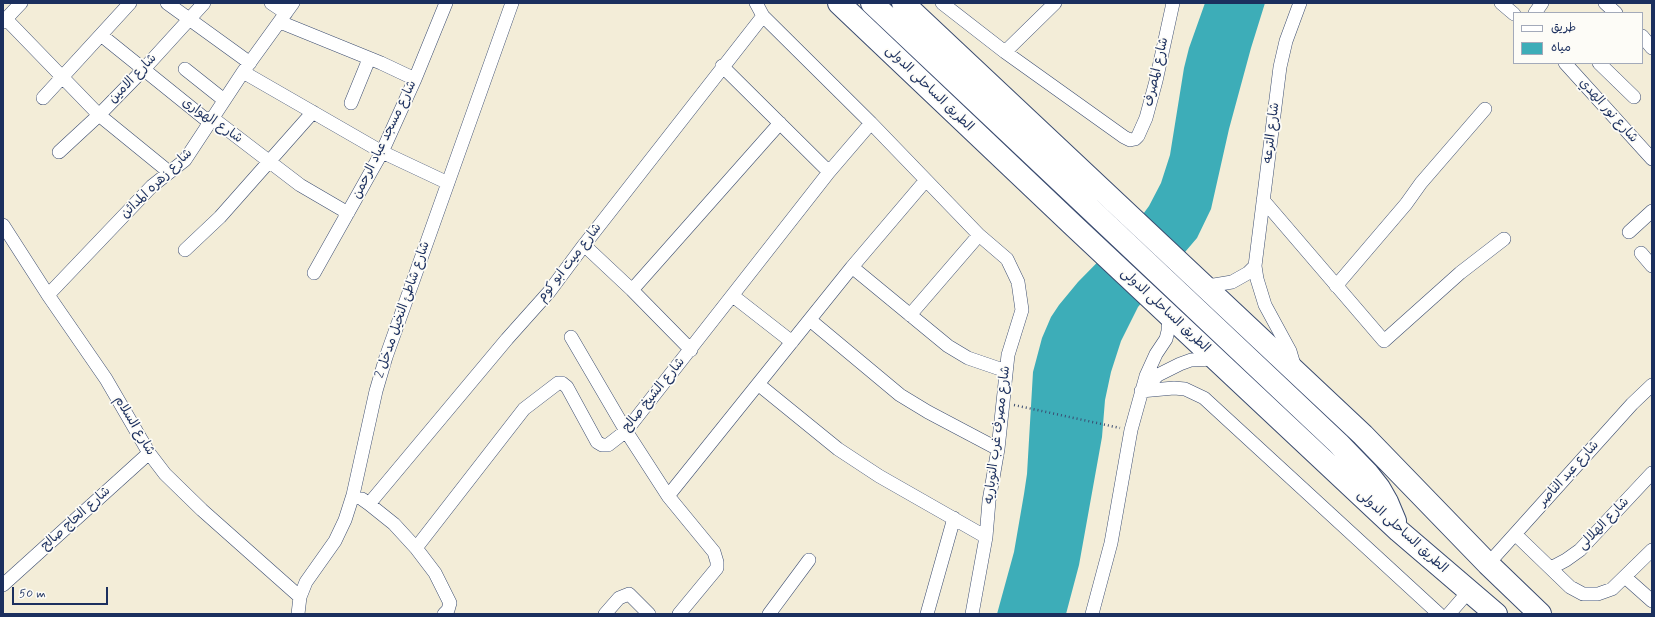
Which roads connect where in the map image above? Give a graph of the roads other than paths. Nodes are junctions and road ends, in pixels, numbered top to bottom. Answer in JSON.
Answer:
{"nodes":[{"id":1,"x":21,"y":3,"type":"edge"},
{"id":2,"x":130,"y":3,"type":"edge"},
{"id":3,"x":167,"y":3,"type":"edge"},
{"id":4,"x":204,"y":3,"type":"edge"},
{"id":5,"x":271,"y":3,"type":"edge"},
{"id":6,"x":446,"y":3,"type":"edge"},
{"id":7,"x":512,"y":3,"type":"edge"},
{"id":8,"x":756,"y":3,"type":"edge"},
{"id":9,"x":839,"y":3,"type":"edge"},
{"id":10,"x":872,"y":3,"type":"edge"},
{"id":11,"x":903,"y":3,"type":"edge"},
{"id":12,"x":942,"y":3,"type":"edge"},
{"id":13,"x":1055,"y":3,"type":"edge"},
{"id":14,"x":1173,"y":3,"type":"edge"},
{"id":15,"x":1300,"y":3,"type":"edge"},
{"id":16,"x":1501,"y":3,"type":"edge"},
{"id":17,"x":1542,"y":3,"type":"edge"},
{"id":18,"x":1536,"y":12,"type":"edge"},
{"id":19,"x":286,"y":13,"type":"edge"},
{"id":20,"x":1513,"y":13,"type":"edge"},
{"id":21,"x":763,"y":16,"type":"junction"},
{"id":22,"x":188,"y":20,"type":"junction"},
{"id":23,"x":5,"y":21,"type":"edge"},
{"id":24,"x":100,"y":35,"type":"junction"},
{"id":25,"x":1643,"y":37,"type":"edge"},
{"id":26,"x":1652,"y":48,"type":"edge"},
{"id":27,"x":1005,"y":52,"type":"junction"},
{"id":28,"x":369,"y":59,"type":"junction"},
{"id":29,"x":1566,"y":64,"type":"edge"},
{"id":30,"x":1600,"y":64,"type":"edge"},
{"id":31,"x":722,"y":66,"type":"junction"},
{"id":32,"x":247,"y":68,"type":"junction"},
{"id":33,"x":185,"y":69,"type":"dead end"},
{"id":34,"x":143,"y":70,"type":"junction"},
{"id":35,"x":62,"y":77,"type":"junction"},
{"id":36,"x":415,"y":79,"type":"junction"},
{"id":37,"x":1634,"y":97,"type":"dead end"},
{"id":38,"x":43,"y":98,"type":"dead end"},
{"id":39,"x":224,"y":100,"type":"junction"},
{"id":40,"x":351,"y":102,"type":"dead end"},
{"id":41,"x":1485,"y":109,"type":"dead end"},
{"id":42,"x":313,"y":112,"type":"junction"},
{"id":43,"x":99,"y":115,"type":"junction"},
{"id":44,"x":212,"y":119,"type":"junction"},
{"id":45,"x":780,"y":123,"type":"junction"},
{"id":46,"x":871,"y":123,"type":"junction"},
{"id":47,"x":58,"y":152,"type":"dead end"},
{"id":48,"x":382,"y":152,"type":"junction"},
{"id":49,"x":1652,"y":159,"type":"edge"},
{"id":50,"x":270,"y":162,"type":"junction"},
{"id":51,"x":169,"y":172,"type":"junction"},
{"id":52,"x":829,"y":172,"type":"junction"},
{"id":53,"x":926,"y":180,"type":"junction"},
{"id":54,"x":448,"y":183,"type":"junction"},
{"id":55,"x":1263,"y":200,"type":"junction"},
{"id":56,"x":1652,"y":211,"type":"edge"},
{"id":57,"x":348,"y":213,"type":"junction"},
{"id":58,"x":3,"y":225,"type":"edge"},
{"id":59,"x":1629,"y":232,"type":"dead end"},
{"id":60,"x":979,"y":235,"type":"junction"},
{"id":61,"x":1504,"y":239,"type":"dead end"},
{"id":62,"x":584,"y":245,"type":"junction"},
{"id":63,"x":185,"y":250,"type":"dead end"},
{"id":64,"x":1641,"y":253,"type":"dead end"},
{"id":65,"x":1255,"y":266,"type":"junction"},
{"id":66,"x":1652,"y":266,"type":"edge"},
{"id":67,"x":852,"y":267,"type":"junction"},
{"id":68,"x":314,"y":272,"type":"dead end"},
{"id":69,"x":1204,"y":285,"type":"junction"},
{"id":70,"x":1336,"y":286,"type":"junction"},
{"id":71,"x":632,"y":290,"type":"junction"},
{"id":72,"x":48,"y":295,"type":"junction"},
{"id":73,"x":733,"y":296,"type":"junction"},
{"id":74,"x":1169,"y":314,"type":"junction"},
{"id":75,"x":910,"y":315,"type":"junction"},
{"id":76,"x":810,"y":320,"type":"junction"},
{"id":77,"x":571,"y":337,"type":"dead end"},
{"id":78,"x":792,"y":342,"type":"junction"},
{"id":79,"x":691,"y":350,"type":"junction"},
{"id":80,"x":1216,"y":359,"type":"junction"},
{"id":81,"x":1006,"y":371,"type":"junction"},
{"id":82,"x":1296,"y":371,"type":"junction"},
{"id":83,"x":758,"y":384,"type":"junction"},
{"id":84,"x":1141,"y":391,"type":"junction"},
{"id":85,"x":1650,"y":391,"type":"edge"},
{"id":86,"x":626,"y":431,"type":"junction"},
{"id":87,"x":998,"y":449,"type":"junction"},
{"id":88,"x":149,"y":453,"type":"junction"},
{"id":89,"x":1652,"y":473,"type":"edge"},
{"id":90,"x":353,"y":494,"type":"junction"},
{"id":91,"x":668,"y":496,"type":"junction"},
{"id":92,"x":369,"y":504,"type":"junction"},
{"id":93,"x":954,"y":518,"type":"junction"},
{"id":94,"x":1400,"y":531,"type":"junction"},
{"id":95,"x":1515,"y":534,"type":"junction"},
{"id":96,"x":986,"y":537,"type":"junction"},
{"id":97,"x":416,"y":548,"type":"junction"},
{"id":98,"x":1652,"y":550,"type":"edge"},
{"id":99,"x":809,"y":560,"type":"dead end"},
{"id":100,"x":1488,"y":564,"type":"junction"},
{"id":101,"x":1551,"y":568,"type":"junction"},
{"id":102,"x":1625,"y":577,"type":"junction"},
{"id":103,"x":3,"y":585,"type":"edge"},
{"id":104,"x":1469,"y":591,"type":"junction"},
{"id":105,"x":300,"y":597,"type":"junction"},
{"id":106,"x":1652,"y":600,"type":"edge"},
{"id":107,"x":298,"y":614,"type":"edge"},
{"id":108,"x":444,"y":614,"type":"edge"},
{"id":109,"x":605,"y":614,"type":"edge"},
{"id":110,"x":649,"y":614,"type":"edge"},
{"id":111,"x":679,"y":614,"type":"edge"},
{"id":112,"x":769,"y":614,"type":"edge"},
{"id":113,"x":927,"y":614,"type":"edge"},
{"id":114,"x":972,"y":614,"type":"edge"},
{"id":115,"x":1092,"y":614,"type":"edge"},
{"id":116,"x":1439,"y":614,"type":"edge"},
{"id":117,"x":1449,"y":614,"type":"edge"},
{"id":118,"x":1496,"y":614,"type":"edge"},
{"id":119,"x":1540,"y":614,"type":"edge"}],
"edges":[{"from":1,"to":23,"type":"street"},
{"from":2,"to":24,"type":"street"},
{"from":3,"to":22,"type":"street"},
{"from":4,"to":22,"type":"street","name":"شارع الامين"},
{"from":5,"to":19,"type":"street"},
{"from":6,"to":36,"type":"street","name":"شارع مسجد عباد الرحمن"},
{"from":7,"to":54,"type":"street","name":"شارع شاطئ النخيل مدخل 2"},
{"from":8,"to":21,"type":"street"},
{"from":9,"to":74,"type":"highway","name":"الطريق الساحلى الدولى"},
{"from":10,"to":94,"type":"highway"},
{"from":11,"to":69,"type":"highway"},
{"from":12,"to":27,"type":"street"},
{"from":13,"to":27,"type":"street"},
{"from":14,"to":27,"type":"street","name":"شارع المصرف"},
{"from":15,"to":55,"type":"street","name":"شارع الترعه"},
{"from":16,"to":20,"type":"street"},
{"from":17,"to":18,"type":"street"},
{"from":19,"to":28,"type":"street"},
{"from":19,"to":32,"type":"street","name":"شارع زهره المدائن"},
{"from":21,"to":31,"type":"street","name":"شارع ميت ابو كوم"},
{"from":21,"to":46,"type":"street"},
{"from":22,"to":32,"type":"street"},
{"from":22,"to":34,"type":"street","name":"شارع الامين"},
{"from":23,"to":35,"type":"street"},
{"from":24,"to":34,"type":"street","name":"شارع الهوارى"},
{"from":24,"to":35,"type":"street"},
{"from":25,"to":26,"type":"street"},
{"from":28,"to":36,"type":"street"},
{"from":28,"to":40,"type":"street"},
{"from":29,"to":49,"type":"street","name":"شارع نور الهدي"},
{"from":30,"to":37,"type":"street"},
{"from":31,"to":45,"type":"street"},
{"from":31,"to":62,"type":"street","name":"شارع ميت ابو كوم"},
{"from":32,"to":39,"type":"street","name":"شارع زهره المدائن"},
{"from":32,"to":42,"type":"street"},
{"from":33,"to":39,"type":"street"},
{"from":34,"to":43,"type":"street","name":"شارع الامين"},
{"from":34,"to":44,"type":"street","name":"شارع الهوارى"},
{"from":35,"to":38,"type":"street"},
{"from":35,"to":43,"type":"street"},
{"from":36,"to":48,"type":"street","name":"شارع مسجد عباد الرحمن"},
{"from":39,"to":44,"type":"street","name":"شارع زهره المدائن"},
{"from":41,"to":70,"type":"street"},
{"from":42,"to":48,"type":"street"},
{"from":42,"to":50,"type":"street"},
{"from":43,"to":47,"type":"street","name":"شارع الامين"},
{"from":43,"to":51,"type":"street"},
{"from":44,"to":50,"type":"street","name":"شارع الهوارى"},
{"from":44,"to":51,"type":"street","name":"شارع زهره المدائن"},
{"from":45,"to":52,"type":"street"},
{"from":45,"to":71,"type":"street"},
{"from":46,"to":52,"type":"street","name":"شارع الشيخ صالح"},
{"from":46,"to":53,"type":"street"},
{"from":48,"to":54,"type":"street"},
{"from":48,"to":57,"type":"street","name":"شارع مسجد عباد الرحمن"},
{"from":50,"to":57,"type":"street","name":"شارع الهوارى"},
{"from":50,"to":63,"type":"street"},
{"from":51,"to":72,"type":"street","name":"شارع زهره المدائن"},
{"from":52,"to":73,"type":"street","name":"شارع الشيخ صالح"},
{"from":53,"to":60,"type":"street"},
{"from":53,"to":67,"type":"street"},
{"from":54,"to":90,"type":"street","name":"شارع شاطئ النخيل مدخل 2"},
{"from":55,"to":65,"type":"street","name":"شارع الترعه"},
{"from":55,"to":70,"type":"street"},
{"from":56,"to":59,"type":"street"},
{"from":57,"to":68,"type":"street","name":"شارع مسجد عباد الرحمن"},
{"from":58,"to":72,"type":"street","name":"شارع السلام"},
{"from":60,"to":75,"type":"street"},
{"from":60,"to":81,"type":"street","name":"شارع مصرف غرب النوباريه"},
{"from":61,"to":70,"type":"street"},
{"from":62,"to":71,"type":"street"},
{"from":62,"to":92,"type":"street","name":"شارع ميت ابو كوم"},
{"from":64,"to":66,"type":"street"},
{"from":65,"to":69,"type":"street"},
{"from":65,"to":82,"type":"street","name":"شارع الترعه"},
{"from":67,"to":75,"type":"street"},
{"from":67,"to":76,"type":"street"},
{"from":69,"to":82,"type":"highway"},
{"from":71,"to":79,"type":"street"},
{"from":72,"to":88,"type":"street","name":"شارع السلام"},
{"from":73,"to":78,"type":"street"},
{"from":73,"to":79,"type":"street","name":"شارع الشيخ صالح"},
{"from":74,"to":80,"type":"highway","name":"الطريق الساحلى الدولى"},
{"from":74,"to":84,"type":"street"},
{"from":75,"to":81,"type":"street"},
{"from":76,"to":78,"type":"street"},
{"from":76,"to":87,"type":"street"},
{"from":77,"to":86,"type":"street"},
{"from":78,"to":83,"type":"street"},
{"from":79,"to":86,"type":"street","name":"شارع الشيخ صالح"},
{"from":80,"to":84,"type":"street"},
{"from":80,"to":94,"type":"highway","name":"الطريق الساحلى الدولى"},
{"from":81,"to":87,"type":"street","name":"شارع مصرف غرب النوباريه"},
{"from":82,"to":100,"type":"highway"},
{"from":83,"to":91,"type":"street"},
{"from":83,"to":93,"type":"street"},
{"from":84,"to":115,"type":"street"},
{"from":84,"to":116,"type":"street"},
{"from":85,"to":95,"type":"street","name":"شارع عبد الناصر"},
{"from":86,"to":91,"type":"street"},
{"from":86,"to":97,"type":"street","name":"شارع الشيخ صالح"},
{"from":87,"to":96,"type":"street","name":"شارع مصرف غرب النوباريه"},
{"from":88,"to":103,"type":"street","name":"شارع الحاج صالح"},
{"from":88,"to":105,"type":"street","name":"شارع السلام"},
{"from":89,"to":101,"type":"street","name":"شارع الهلالى"},
{"from":90,"to":92,"type":"street"},
{"from":90,"to":105,"type":"street","name":"شارع شاطئ النخيل مدخل 2"},
{"from":91,"to":111,"type":"street"},
{"from":92,"to":97,"type":"street"},
{"from":93,"to":96,"type":"street"},
{"from":93,"to":113,"type":"street"},
{"from":94,"to":104,"type":"highway","name":"الطريق الساحلى الدولى"},
{"from":95,"to":100,"type":"street","name":"شارع عبد الناصر"},
{"from":95,"to":101,"type":"street"},
{"from":96,"to":114,"type":"street","name":"شارع مصرف غرب النوباريه"},
{"from":97,"to":108,"type":"street"},
{"from":98,"to":102,"type":"street"},
{"from":99,"to":112,"type":"street"},
{"from":100,"to":119,"type":"highway"},
{"from":101,"to":102,"type":"street"},
{"from":102,"to":106,"type":"street"},
{"from":104,"to":117,"type":"street"},
{"from":104,"to":118,"type":"highway","name":"الطريق الساحلى الدولى"},
{"from":105,"to":107,"type":"street","name":"شارع شاطئ النخيل مدخل 2"},
{"from":109,"to":110,"type":"street"}]}
